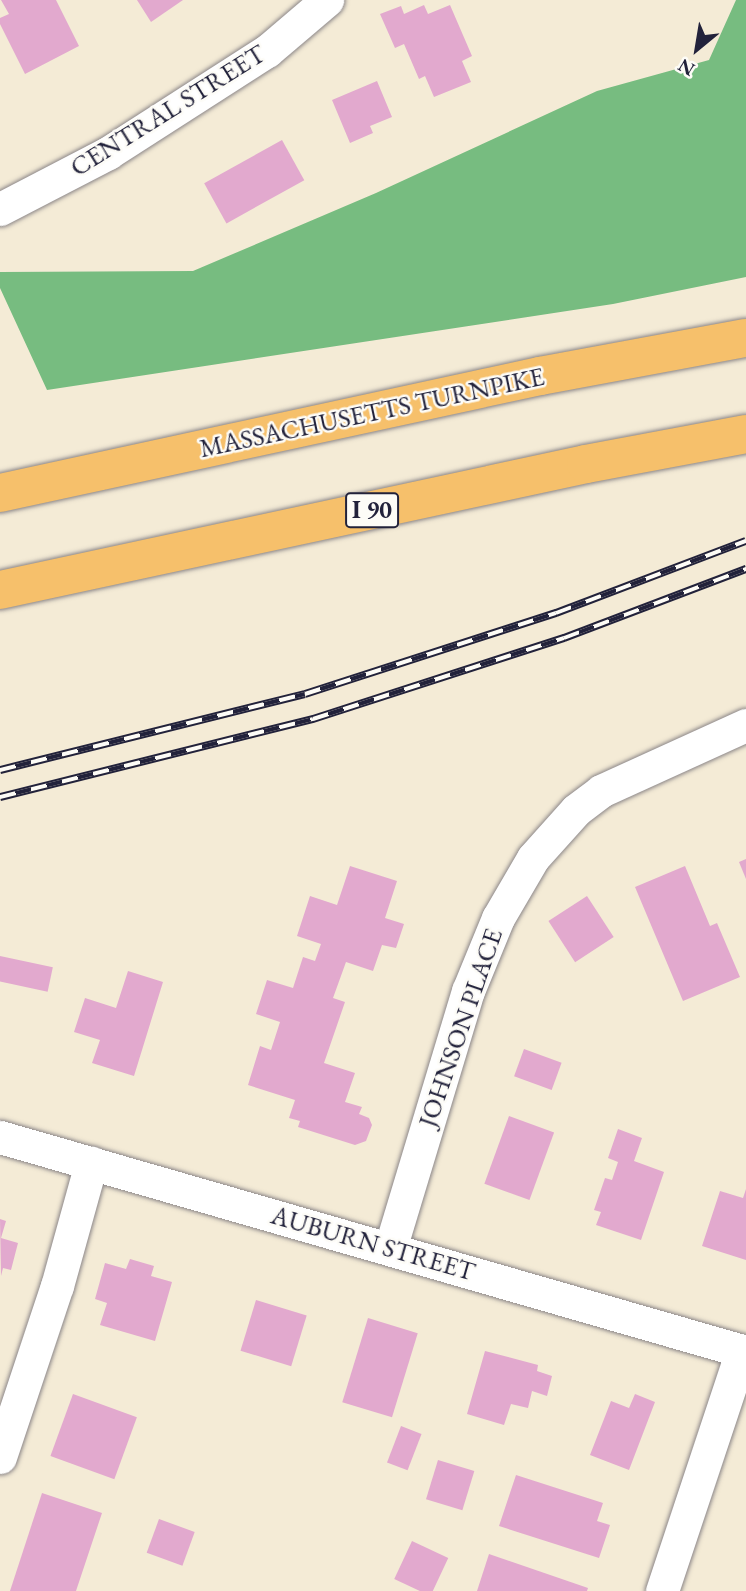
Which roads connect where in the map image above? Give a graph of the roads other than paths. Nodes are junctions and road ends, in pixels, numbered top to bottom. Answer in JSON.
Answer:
{"nodes":[{"id":1,"x":327,"y":0,"type":"edge"},
{"id":2,"x":0,"y":209,"type":"edge"},
{"id":3,"x":746,"y":338,"type":"edge"},
{"id":4,"x":746,"y":435,"type":"edge"},
{"id":5,"x":0,"y":493,"type":"edge"},
{"id":6,"x":0,"y":590,"type":"edge"},
{"id":7,"x":746,"y":725,"type":"edge"},
{"id":8,"x":0,"y":1137,"type":"edge"},
{"id":9,"x":91,"y":1163,"type":"junction"},
{"id":10,"x":390,"y":1249,"type":"junction"},
{"id":11,"x":744,"y":1352,"type":"edge"},
{"id":12,"x":0,"y":1457,"type":"edge"},
{"id":13,"x":662,"y":1591,"type":"edge"}],
"edges":[{"from":1,"to":2,"type":"street","name":"CENTRAL STREET"},
{"from":3,"to":5,"type":"highway","name":"MASSACHUSETTS TURNPIKE"},
{"from":4,"to":6,"type":"highway","number":"I 90"},
{"from":7,"to":10,"type":"street","name":"JOHNSON PLACE"},
{"from":8,"to":9,"type":"street","name":"AUBURN STREET"},
{"from":9,"to":10,"type":"street","name":"AUBURN STREET"},
{"from":9,"to":12,"type":"street"},
{"from":10,"to":11,"type":"street","name":"AUBURN STREET"},
{"from":11,"to":13,"type":"street"}]}
